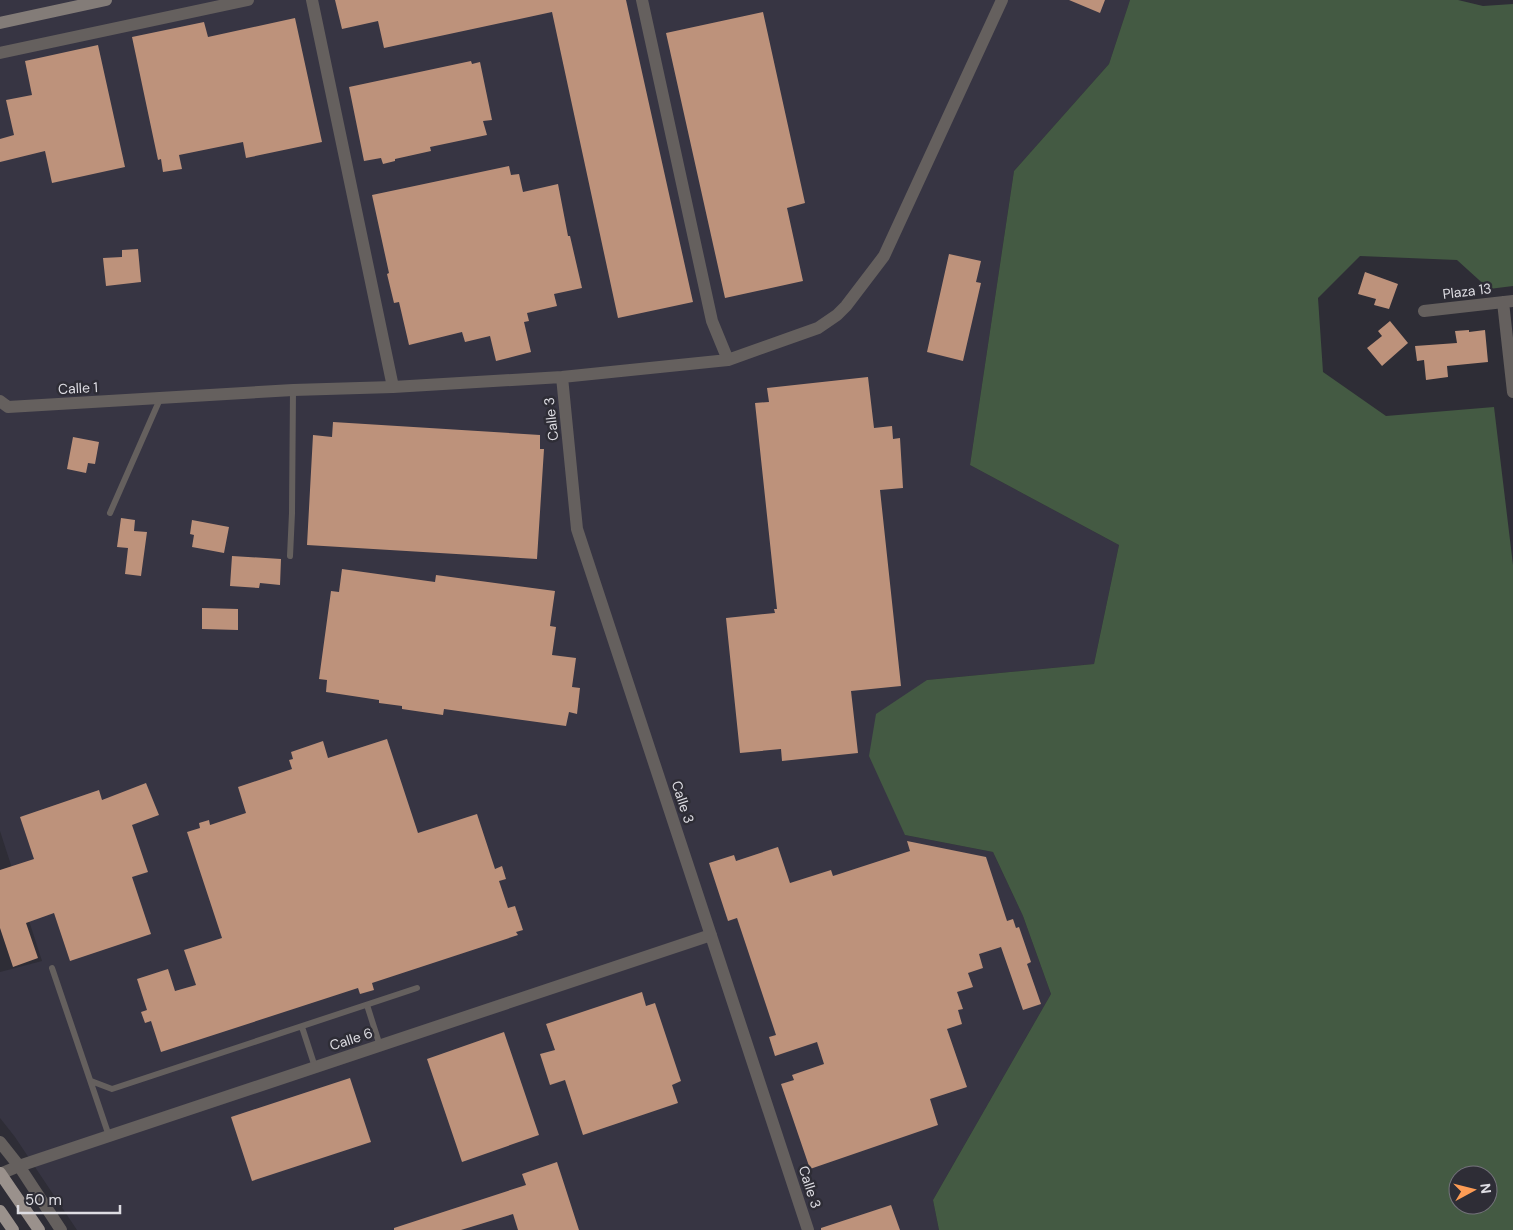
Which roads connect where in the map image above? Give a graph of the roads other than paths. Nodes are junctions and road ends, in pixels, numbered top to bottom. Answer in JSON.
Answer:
{"nodes":[{"id":1,"x":106,"y":0,"type":"edge"},
{"id":2,"x":248,"y":0,"type":"edge"},
{"id":3,"x":312,"y":0,"type":"edge"},
{"id":4,"x":642,"y":0,"type":"edge"},
{"id":5,"x":1002,"y":0,"type":"edge"},
{"id":6,"x":0,"y":23,"type":"edge"},
{"id":7,"x":0,"y":53,"type":"edge"},
{"id":8,"x":1508,"y":302,"type":"edge"},
{"id":9,"x":1424,"y":311,"type":"dead end"},
{"id":10,"x":728,"y":360,"type":"junction"},
{"id":11,"x":562,"y":377,"type":"junction"},
{"id":12,"x":393,"y":387,"type":"junction"},
{"id":13,"x":292,"y":390,"type":"junction"},
{"id":14,"x":1513,"y":392,"type":"edge"},
{"id":15,"x":160,"y":399,"type":"junction"},
{"id":16,"x":0,"y":401,"type":"edge"},
{"id":17,"x":110,"y":513,"type":"dead end"},
{"id":18,"x":290,"y":556,"type":"dead end"},
{"id":19,"x":711,"y":935,"type":"junction"},
{"id":20,"x":52,"y":968,"type":"dead end"},
{"id":21,"x":417,"y":988,"type":"dead end"},
{"id":22,"x":367,"y":1005,"type":"junction"},
{"id":23,"x":302,"y":1027,"type":"junction"},
{"id":24,"x":380,"y":1046,"type":"junction"},
{"id":25,"x":315,"y":1067,"type":"junction"},
{"id":26,"x":91,"y":1081,"type":"junction"},
{"id":27,"x":109,"y":1136,"type":"junction"},
{"id":28,"x":0,"y":1142,"type":"edge"},
{"id":29,"x":19,"y":1166,"type":"junction"},
{"id":30,"x":0,"y":1174,"type":"edge"},
{"id":31,"x":0,"y":1211,"type":"edge"},
{"id":32,"x":13,"y":1230,"type":"edge"},
{"id":33,"x":39,"y":1230,"type":"edge"},
{"id":34,"x":61,"y":1230,"type":"edge"},
{"id":35,"x":808,"y":1230,"type":"edge"}],
"edges":[{"from":1,"to":6,"type":"street"},
{"from":2,"to":7,"type":"street"},
{"from":3,"to":12,"type":"street"},
{"from":4,"to":10,"type":"street"},
{"from":5,"to":10,"type":"street","name":"Calle 1"},
{"from":8,"to":9,"type":"street","name":"Plaza 13"},
{"from":8,"to":14,"type":"street"},
{"from":10,"to":11,"type":"street","name":"Calle 1"},
{"from":11,"to":12,"type":"street","name":"Calle 1"},
{"from":11,"to":19,"type":"street","name":"Calle 3"},
{"from":12,"to":13,"type":"street","name":"Calle 1"},
{"from":13,"to":15,"type":"street","name":"Calle 1"},
{"from":13,"to":18,"type":"lane"},
{"from":15,"to":16,"type":"street","name":"Calle 1"},
{"from":15,"to":17,"type":"lane"},
{"from":19,"to":24,"type":"street","name":"Calle 6"},
{"from":19,"to":35,"type":"street","name":"Calle 3"},
{"from":20,"to":26,"type":"lane"},
{"from":21,"to":22,"type":"lane"},
{"from":22,"to":23,"type":"lane"},
{"from":22,"to":24,"type":"lane"},
{"from":23,"to":25,"type":"lane"},
{"from":23,"to":26,"type":"lane"},
{"from":24,"to":25,"type":"street","name":"Calle 6"},
{"from":25,"to":27,"type":"street","name":"Calle 6"},
{"from":26,"to":27,"type":"lane"},
{"from":27,"to":29,"type":"street","name":"Calle 6"},
{"from":28,"to":29,"type":"street"},
{"from":29,"to":30,"type":"street","name":"Calle 6"},
{"from":29,"to":34,"type":"street"},
{"from":30,"to":33,"type":"main road"},
{"from":31,"to":32,"type":"main road"}]}
